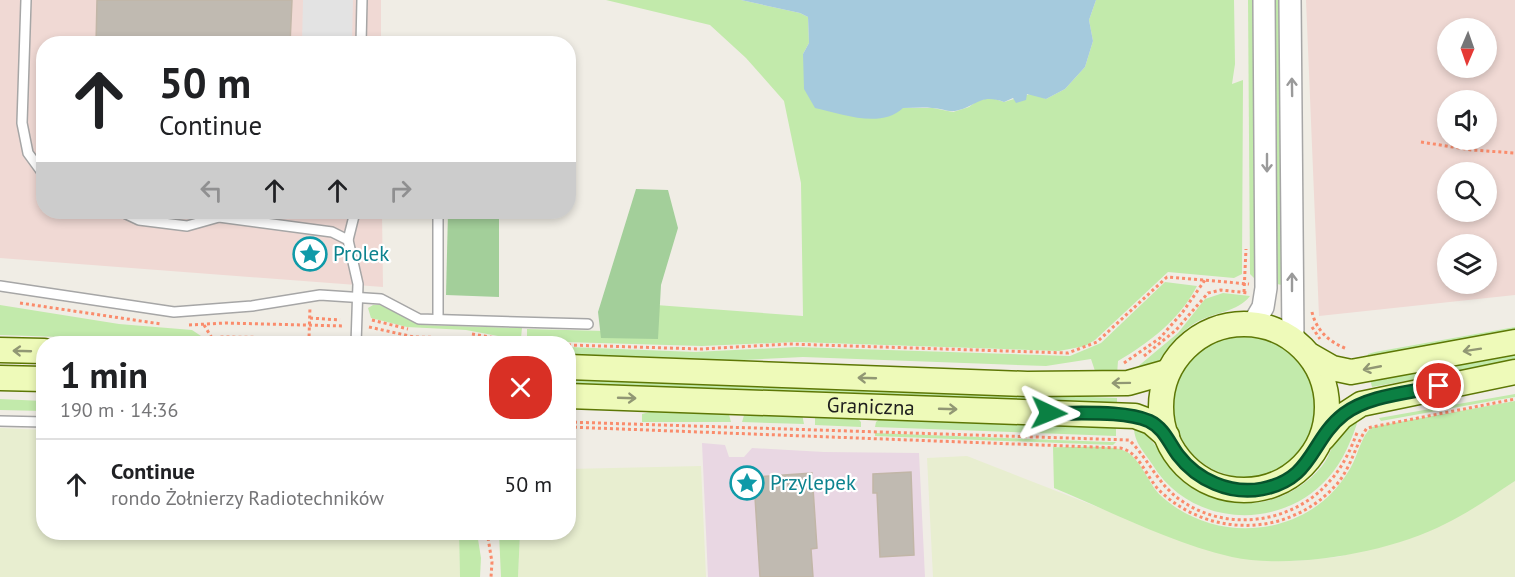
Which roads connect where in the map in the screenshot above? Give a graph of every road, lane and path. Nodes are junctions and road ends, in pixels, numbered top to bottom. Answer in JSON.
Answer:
{"nodes":[{"id":1,"x":26,"y":0,"type":"edge"},
{"id":2,"x":362,"y":0,"type":"edge"},
{"id":3,"x":1264,"y":0,"type":"edge"},
{"id":4,"x":1290,"y":0,"type":"edge"},
{"id":5,"x":361,"y":36,"type":"edge"},
{"id":6,"x":1421,"y":142,"type":"dead end"},
{"id":7,"x":1515,"y":153,"type":"edge"},
{"id":8,"x":36,"y":164,"type":"edge"},
{"id":9,"x":137,"y":219,"type":"edge"},
{"id":10,"x":212,"y":219,"type":"edge"},
{"id":11,"x":234,"y":219,"type":"edge"},
{"id":12,"x":353,"y":219,"type":"edge"},
{"id":13,"x":438,"y":219,"type":"edge"},
{"id":14,"x":348,"y":240,"type":"junction"},
{"id":15,"x":1206,"y":280,"type":"junction"},
{"id":16,"x":1250,"y":284,"type":"dead end"},
{"id":17,"x":0,"y":286,"type":"edge"},
{"id":18,"x":358,"y":297,"type":"junction"},
{"id":19,"x":1311,"y":304,"type":"dead end"},
{"id":20,"x":310,"y":318,"type":"dead end"},
{"id":21,"x":438,"y":319,"type":"junction"},
{"id":22,"x":340,"y":320,"type":"dead end"},
{"id":23,"x":588,"y":324,"type":"dead end"},
{"id":24,"x":1253,"y":324,"type":"junction"},
{"id":25,"x":309,"y":326,"type":"junction"},
{"id":26,"x":357,"y":327,"type":"junction"},
{"id":27,"x":211,"y":336,"type":"edge"},
{"id":28,"x":309,"y":336,"type":"edge"},
{"id":29,"x":356,"y":336,"type":"edge"},
{"id":30,"x":410,"y":336,"type":"edge"},
{"id":31,"x":1293,"y":340,"type":"junction"},
{"id":32,"x":1515,"y":342,"type":"edge"},
{"id":33,"x":576,"y":345,"type":"edge"},
{"id":34,"x":36,"y":347,"type":"edge"},
{"id":35,"x":0,"y":350,"type":"edge"},
{"id":36,"x":1351,"y":351,"type":"dead end"},
{"id":37,"x":1311,"y":356,"type":"junction"},
{"id":38,"x":576,"y":367,"type":"edge"},
{"id":39,"x":1124,"y":369,"type":"dead end"},
{"id":40,"x":1167,"y":372,"type":"junction"},
{"id":41,"x":1515,"y":372,"type":"edge"},
{"id":42,"x":0,"y":378,"type":"edge"},
{"id":43,"x":36,"y":379,"type":"edge"},
{"id":44,"x":576,"y":396,"type":"edge"},
{"id":45,"x":1515,"y":399,"type":"edge"},
{"id":46,"x":0,"y":421,"type":"edge"},
{"id":47,"x":36,"y":422,"type":"edge"},
{"id":48,"x":576,"y":422,"type":"edge"},
{"id":49,"x":576,"y":427,"type":"edge"},
{"id":50,"x":1359,"y":428,"type":"dead end"},
{"id":51,"x":1167,"y":436,"type":"junction"},
{"id":52,"x":1323,"y":438,"type":"junction"},
{"id":53,"x":488,"y":540,"type":"edge"},
{"id":54,"x":490,"y":577,"type":"edge"}],
"edges":[{"from":1,"to":8,"type":"lane"},
{"from":2,"to":5,"type":"lane"},
{"from":3,"to":24,"type":"street","one_way":true},
{"from":31,"to":4,"type":"street","one_way":true},
{"from":6,"to":7,"type":"path"},
{"from":9,"to":10,"type":"lane"},
{"from":11,"to":14,"type":"lane"},
{"from":12,"to":14,"type":"lane"},
{"from":13,"to":21,"type":"lane"},
{"from":14,"to":18,"type":"lane"},
{"from":15,"to":16,"type":"path"},
{"from":15,"to":33,"type":"path"},
{"from":15,"to":39,"type":"path"},
{"from":17,"to":18,"type":"lane"},
{"from":18,"to":21,"type":"lane"},
{"from":18,"to":26,"type":"lane"},
{"from":19,"to":36,"type":"path"},
{"from":20,"to":22,"type":"path"},
{"from":21,"to":23,"type":"lane"},
{"from":24,"to":31,"type":"main road"},
{"from":24,"to":40,"type":"main road"},
{"from":25,"to":26,"type":"path"},
{"from":25,"to":27,"type":"path"},
{"from":25,"to":28,"type":"path"},
{"from":26,"to":29,"type":"lane"},
{"from":26,"to":30,"type":"path"},
{"from":31,"to":37,"type":"main road"},
{"from":32,"to":37,"type":"main road","one_way":true},
{"from":34,"to":35,"type":"main road","one_way":true},
{"from":37,"to":52,"type":"main road"},
{"from":40,"to":38,"type":"main road","name":"Graniczna","one_way":true},
{"from":40,"to":51,"type":"main road"},
{"from":41,"to":52,"type":"main road"},
{"from":42,"to":43,"type":"main road"},
{"from":44,"to":51,"type":"main road","name":"Graniczna","one_way":true},
{"from":45,"to":49,"type":"path"},
{"from":46,"to":47,"type":"lane"},
{"from":48,"to":50,"type":"path"},
{"from":51,"to":52,"type":"main road"},
{"from":53,"to":54,"type":"path"}]}
